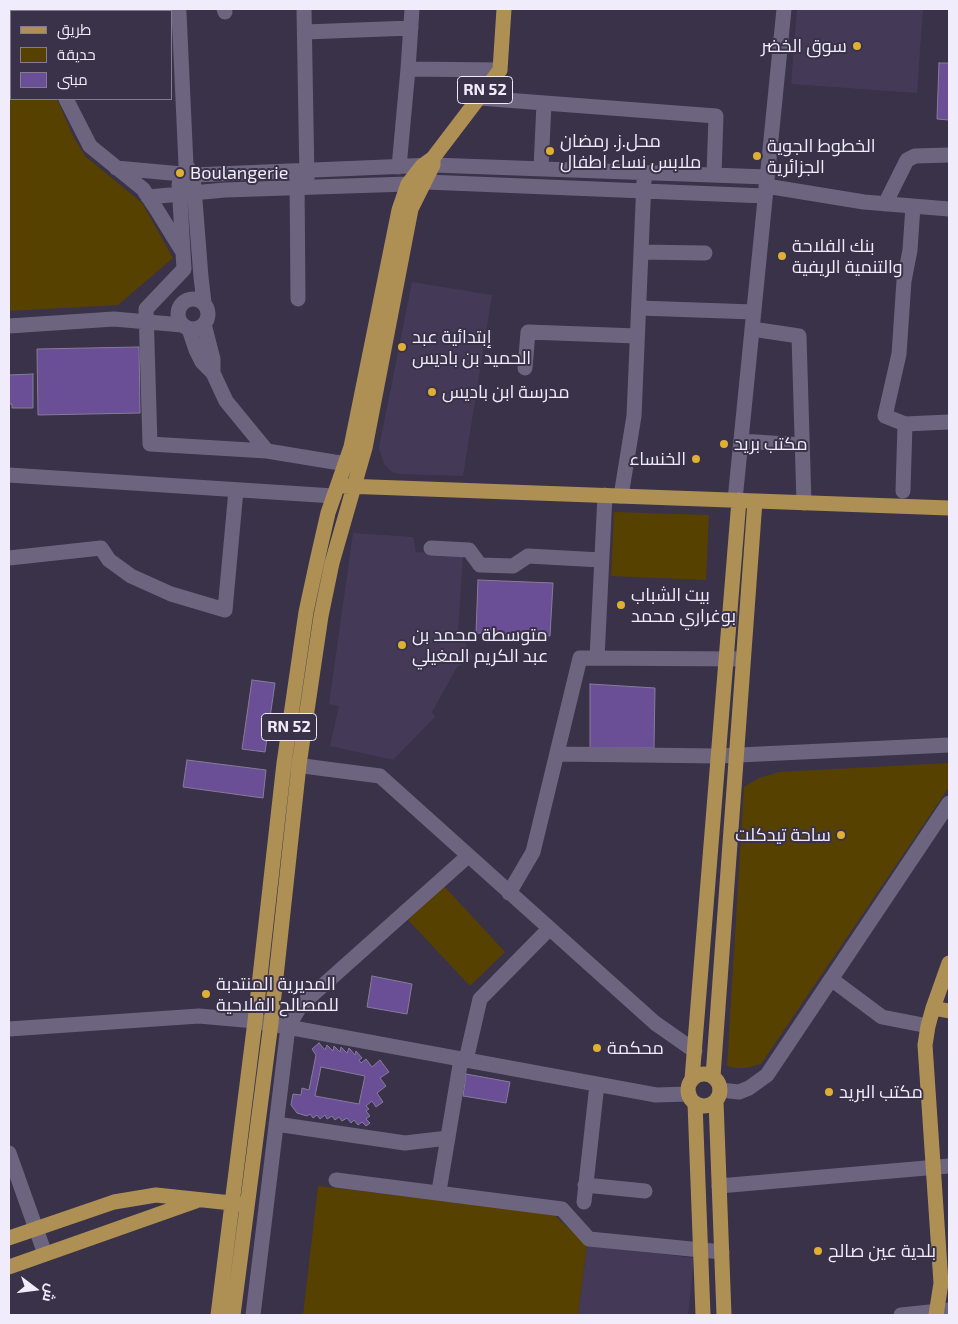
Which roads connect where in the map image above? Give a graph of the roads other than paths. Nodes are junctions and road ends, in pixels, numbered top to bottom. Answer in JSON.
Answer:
{"nodes":[{"id":1,"x":177,"y":9,"type":"edge"},
{"id":2,"x":304,"y":9,"type":"edge"},
{"id":3,"x":412,"y":9,"type":"edge"},
{"id":4,"x":504,"y":9,"type":"edge"},
{"id":5,"x":784,"y":9,"type":"edge"},
{"id":6,"x":410,"y":28,"type":"junction"},
{"id":7,"x":305,"y":32,"type":"junction"},
{"id":8,"x":408,"y":69,"type":"junction"},
{"id":9,"x":500,"y":70,"type":"junction"},
{"id":10,"x":479,"y":98,"type":"junction"},
{"id":11,"x":67,"y":100,"type":"edge"},
{"id":12,"x":544,"y":103,"type":"junction"},
{"id":13,"x":949,"y":155,"type":"edge"},
{"id":14,"x":429,"y":163,"type":"junction"},
{"id":15,"x":399,"y":167,"type":"junction"},
{"id":16,"x":116,"y":168,"type":"junction"},
{"id":17,"x":541,"y":168,"type":"junction"},
{"id":18,"x":302,"y":170,"type":"junction"},
{"id":19,"x":186,"y":171,"type":"junction"},
{"id":20,"x":645,"y":172,"type":"junction"},
{"id":21,"x":714,"y":175,"type":"junction"},
{"id":22,"x":426,"y":182,"type":"junction"},
{"id":23,"x":408,"y":184,"type":"junction"},
{"id":24,"x":766,"y":186,"type":"junction"},
{"id":25,"x":302,"y":187,"type":"junction"},
{"id":26,"x":644,"y":191,"type":"junction"},
{"id":27,"x":195,"y":193,"type":"junction"},
{"id":28,"x":179,"y":194,"type":"junction"},
{"id":29,"x":148,"y":197,"type":"junction"},
{"id":30,"x":885,"y":204,"type":"junction"},
{"id":31,"x":913,"y":206,"type":"junction"},
{"id":32,"x":949,"y":209,"type":"edge"},
{"id":33,"x":641,"y":252,"type":"junction"},
{"id":34,"x":183,"y":253,"type":"junction"},
{"id":35,"x":705,"y":253,"type":"dead end"},
{"id":36,"x":184,"y":269,"type":"junction"},
{"id":37,"x":298,"y":299,"type":"dead end"},
{"id":38,"x":186,"y":300,"type":"junction"},
{"id":39,"x":204,"y":303,"type":"junction"},
{"id":40,"x":639,"y":308,"type":"junction"},
{"id":41,"x":754,"y":312,"type":"junction"},
{"id":42,"x":146,"y":316,"type":"junction"},
{"id":43,"x":204,"y":324,"type":"junction"},
{"id":44,"x":9,"y":326,"type":"edge"},
{"id":45,"x":186,"y":327,"type":"junction"},
{"id":46,"x":752,"y":329,"type":"junction"},
{"id":47,"x":637,"y":336,"type":"junction"},
{"id":48,"x":524,"y":368,"type":"dead end"},
{"id":49,"x":213,"y":373,"type":"junction"},
{"id":50,"x":949,"y":422,"type":"edge"},
{"id":51,"x":905,"y":424,"type":"junction"},
{"id":52,"x":741,"y":441,"type":"junction"},
{"id":53,"x":802,"y":445,"type":"junction"},
{"id":54,"x":267,"y":451,"type":"junction"},
{"id":55,"x":353,"y":464,"type":"junction"},
{"id":56,"x":9,"y":475,"type":"edge"},
{"id":57,"x":353,"y":486,"type":"junction"},
{"id":58,"x":236,"y":490,"type":"junction"},
{"id":59,"x":336,"y":491,"type":"junction"},
{"id":60,"x":903,"y":491,"type":"dead end"},
{"id":61,"x":605,"y":495,"type":"junction"},
{"id":62,"x":621,"y":496,"type":"junction"},
{"id":63,"x":737,"y":500,"type":"junction"},
{"id":64,"x":755,"y":501,"type":"junction"},
{"id":65,"x":804,"y":503,"type":"junction"},
{"id":66,"x":949,"y":508,"type":"edge"},
{"id":67,"x":430,"y":548,"type":"dead end"},
{"id":68,"x":9,"y":558,"type":"edge"},
{"id":69,"x":601,"y":560,"type":"junction"},
{"id":70,"x":597,"y":658,"type":"junction"},
{"id":71,"x":726,"y":659,"type":"junction"},
{"id":72,"x":743,"y":659,"type":"junction"},
{"id":73,"x":949,"y":745,"type":"edge"},
{"id":74,"x":557,"y":754,"type":"junction"},
{"id":75,"x":718,"y":756,"type":"junction"},
{"id":76,"x":736,"y":756,"type":"junction"},
{"id":77,"x":284,"y":763,"type":"junction"},
{"id":78,"x":299,"y":765,"type":"junction"},
{"id":79,"x":949,"y":803,"type":"edge"},
{"id":80,"x":468,"y":856,"type":"junction"},
{"id":81,"x":509,"y":893,"type":"junction"},
{"id":82,"x":549,"y":929,"type":"junction"},
{"id":83,"x":949,"y":963,"type":"edge"},
{"id":84,"x":831,"y":979,"type":"junction"},
{"id":85,"x":933,"y":1008,"type":"junction"},
{"id":86,"x":949,"y":1011,"type":"edge"},
{"id":87,"x":263,"y":1022,"type":"junction"},
{"id":88,"x":928,"y":1026,"type":"junction"},
{"id":89,"x":288,"y":1027,"type":"junction"},
{"id":90,"x":9,"y":1029,"type":"edge"},
{"id":91,"x":695,"y":1051,"type":"junction"},
{"id":92,"x":464,"y":1059,"type":"junction"},
{"id":93,"x":713,"y":1076,"type":"junction"},
{"id":94,"x":692,"y":1079,"type":"junction"},
{"id":95,"x":597,"y":1084,"type":"junction"},
{"id":96,"x":718,"y":1096,"type":"junction"},
{"id":97,"x":692,"y":1099,"type":"junction"},
{"id":98,"x":276,"y":1124,"type":"junction"},
{"id":99,"x":448,"y":1138,"type":"junction"},
{"id":100,"x":9,"y":1153,"type":"edge"},
{"id":101,"x":949,"y":1166,"type":"edge"},
{"id":102,"x":933,"y":1167,"type":"junction"},
{"id":103,"x":336,"y":1180,"type":"dead end"},
{"id":104,"x":440,"y":1185,"type":"dead end"},
{"id":105,"x":586,"y":1185,"type":"junction"},
{"id":106,"x":719,"y":1186,"type":"junction"},
{"id":107,"x":645,"y":1191,"type":"dead end"},
{"id":108,"x":202,"y":1199,"type":"junction"},
{"id":109,"x":584,"y":1202,"type":"dead end"},
{"id":110,"x":240,"y":1204,"type":"junction"},
{"id":111,"x":266,"y":1207,"type":"junction"},
{"id":112,"x":36,"y":1228,"type":"junction"},
{"id":113,"x":9,"y":1238,"type":"edge"},
{"id":114,"x":701,"y":1250,"type":"junction"},
{"id":115,"x":722,"y":1252,"type":"junction"},
{"id":116,"x":46,"y":1254,"type":"junction"},
{"id":117,"x":9,"y":1267,"type":"edge"},
{"id":118,"x":941,"y":1312,"type":"edge"},
{"id":119,"x":218,"y":1315,"type":"edge"},
{"id":120,"x":233,"y":1315,"type":"edge"},
{"id":121,"x":253,"y":1315,"type":"edge"},
{"id":122,"x":703,"y":1315,"type":"edge"},
{"id":123,"x":724,"y":1315,"type":"edge"},
{"id":124,"x":901,"y":1315,"type":"edge"}],
"edges":[{"from":1,"to":19,"type":"street"},
{"from":2,"to":7,"type":"street"},
{"from":3,"to":6,"type":"street"},
{"from":4,"to":9,"type":"main road","number":"RN 52"},
{"from":5,"to":24,"type":"street"},
{"from":6,"to":7,"type":"street"},
{"from":6,"to":8,"type":"street"},
{"from":7,"to":18,"type":"street"},
{"from":8,"to":9,"type":"street"},
{"from":8,"to":15,"type":"street"},
{"from":9,"to":10,"type":"main road","number":"RN 52"},
{"from":10,"to":12,"type":"street"},
{"from":10,"to":14,"type":"main road","number":"RN 52"},
{"from":11,"to":16,"type":"street"},
{"from":12,"to":17,"type":"street"},
{"from":12,"to":21,"type":"street"},
{"from":13,"to":30,"type":"street"},
{"from":14,"to":15,"type":"street"},
{"from":14,"to":17,"type":"street"},
{"from":14,"to":22,"type":"main road","number":"RN 52"},
{"from":14,"to":23,"type":"main road","number":"RN 52"},
{"from":15,"to":18,"type":"street"},
{"from":16,"to":19,"type":"street"},
{"from":16,"to":29,"type":"street"},
{"from":17,"to":20,"type":"street"},
{"from":18,"to":19,"type":"street"},
{"from":18,"to":25,"type":"street"},
{"from":19,"to":27,"type":"street"},
{"from":19,"to":28,"type":"street"},
{"from":20,"to":21,"type":"street"},
{"from":20,"to":26,"type":"street"},
{"from":21,"to":24,"type":"street"},
{"from":22,"to":23,"type":"street"},
{"from":22,"to":26,"type":"street"},
{"from":22,"to":55,"type":"main road","number":"RN 52"},
{"from":23,"to":25,"type":"street"},
{"from":23,"to":55,"type":"main road","number":"RN 52"},
{"from":24,"to":26,"type":"street"},
{"from":24,"to":30,"type":"street"},
{"from":24,"to":41,"type":"street"},
{"from":25,"to":27,"type":"street"},
{"from":25,"to":37,"type":"street"},
{"from":26,"to":33,"type":"street"},
{"from":27,"to":28,"type":"street"},
{"from":27,"to":39,"type":"street"},
{"from":28,"to":29,"type":"street"},
{"from":28,"to":34,"type":"street"},
{"from":29,"to":34,"type":"street"},
{"from":30,"to":31,"type":"street"},
{"from":31,"to":32,"type":"street"},
{"from":31,"to":51,"type":"street"},
{"from":33,"to":35,"type":"street"},
{"from":33,"to":40,"type":"street"},
{"from":34,"to":36,"type":"street"},
{"from":36,"to":38,"type":"street"},
{"from":36,"to":42,"type":"street"},
{"from":38,"to":39,"type":"street"},
{"from":38,"to":42,"type":"street"},
{"from":38,"to":45,"type":"street"},
{"from":39,"to":43,"type":"street"},
{"from":40,"to":41,"type":"street"},
{"from":40,"to":47,"type":"street"},
{"from":41,"to":46,"type":"street"},
{"from":42,"to":44,"type":"street"},
{"from":42,"to":45,"type":"street"},
{"from":42,"to":54,"type":"street"},
{"from":43,"to":45,"type":"street"},
{"from":43,"to":49,"type":"street"},
{"from":45,"to":49,"type":"street"},
{"from":46,"to":52,"type":"street"},
{"from":46,"to":53,"type":"street"},
{"from":47,"to":48,"type":"street"},
{"from":47,"to":62,"type":"street"},
{"from":49,"to":54,"type":"street"},
{"from":50,"to":51,"type":"street"},
{"from":51,"to":60,"type":"street"},
{"from":52,"to":53,"type":"street"},
{"from":52,"to":63,"type":"street"},
{"from":53,"to":65,"type":"street"},
{"from":54,"to":55,"type":"street"},
{"from":55,"to":57,"type":"main road","number":"RN 52"},
{"from":55,"to":59,"type":"main road","number":"RN 52"},
{"from":56,"to":58,"type":"street"},
{"from":57,"to":59,"type":"main road"},
{"from":57,"to":61,"type":"main road"},
{"from":57,"to":78,"type":"main road","number":"RN 52"},
{"from":58,"to":59,"type":"street"},
{"from":58,"to":68,"type":"street"},
{"from":59,"to":77,"type":"main road","number":"RN 52"},
{"from":61,"to":62,"type":"main road"},
{"from":61,"to":69,"type":"street"},
{"from":62,"to":63,"type":"main road"},
{"from":63,"to":64,"type":"main road"},
{"from":63,"to":71,"type":"main road"},
{"from":64,"to":65,"type":"main road"},
{"from":64,"to":72,"type":"main road"},
{"from":65,"to":66,"type":"main road"},
{"from":67,"to":69,"type":"street"},
{"from":69,"to":70,"type":"street"},
{"from":70,"to":71,"type":"street"},
{"from":70,"to":74,"type":"street"},
{"from":71,"to":72,"type":"street"},
{"from":71,"to":75,"type":"main road"},
{"from":72,"to":76,"type":"main road"},
{"from":73,"to":76,"type":"street"},
{"from":74,"to":75,"type":"street"},
{"from":74,"to":81,"type":"street"},
{"from":75,"to":76,"type":"street"},
{"from":75,"to":91,"type":"main road"},
{"from":76,"to":93,"type":"main road"},
{"from":77,"to":78,"type":"street"},
{"from":77,"to":87,"type":"main road","number":"RN 52"},
{"from":78,"to":80,"type":"street"},
{"from":78,"to":87,"type":"main road","number":"RN 52"},
{"from":79,"to":84,"type":"street"},
{"from":80,"to":81,"type":"street"},
{"from":80,"to":89,"type":"street"},
{"from":81,"to":82,"type":"street"},
{"from":82,"to":91,"type":"street"},
{"from":82,"to":92,"type":"street"},
{"from":83,"to":85,"type":"main road"},
{"from":84,"to":88,"type":"street"},
{"from":84,"to":96,"type":"street"},
{"from":85,"to":86,"type":"main road"},
{"from":85,"to":88,"type":"main road"},
{"from":87,"to":89,"type":"street"},
{"from":87,"to":90,"type":"street"},
{"from":87,"to":110,"type":"main road","number":"RN 52"},
{"from":88,"to":102,"type":"main road"},
{"from":89,"to":92,"type":"street"},
{"from":89,"to":98,"type":"street"},
{"from":91,"to":94,"type":"main road"},
{"from":92,"to":95,"type":"street"},
{"from":92,"to":99,"type":"street"},
{"from":93,"to":94,"type":"main road"},
{"from":93,"to":96,"type":"main road"},
{"from":94,"to":97,"type":"main road"},
{"from":95,"to":97,"type":"street"},
{"from":95,"to":105,"type":"street"},
{"from":96,"to":97,"type":"main road"},
{"from":96,"to":106,"type":"main road"},
{"from":97,"to":114,"type":"main road"},
{"from":98,"to":99,"type":"street"},
{"from":98,"to":111,"type":"street"},
{"from":99,"to":104,"type":"street"},
{"from":100,"to":112,"type":"street"},
{"from":101,"to":102,"type":"street"},
{"from":102,"to":106,"type":"street"},
{"from":102,"to":118,"type":"main road"},
{"from":103,"to":114,"type":"street"},
{"from":105,"to":107,"type":"street"},
{"from":105,"to":109,"type":"street"},
{"from":106,"to":115,"type":"main road"},
{"from":108,"to":110,"type":"main road"},
{"from":108,"to":112,"type":"main road"},
{"from":108,"to":116,"type":"main road"},
{"from":110,"to":111,"type":"street"},
{"from":110,"to":119,"type":"main road","number":"RN 52"},
{"from":110,"to":120,"type":"main road","number":"RN 52"},
{"from":111,"to":121,"type":"street"},
{"from":112,"to":113,"type":"main road"},
{"from":112,"to":116,"type":"street"},
{"from":114,"to":115,"type":"street"},
{"from":114,"to":122,"type":"main road"},
{"from":115,"to":123,"type":"main road"},
{"from":116,"to":117,"type":"main road"},
{"from":118,"to":124,"type":"street"}]}
